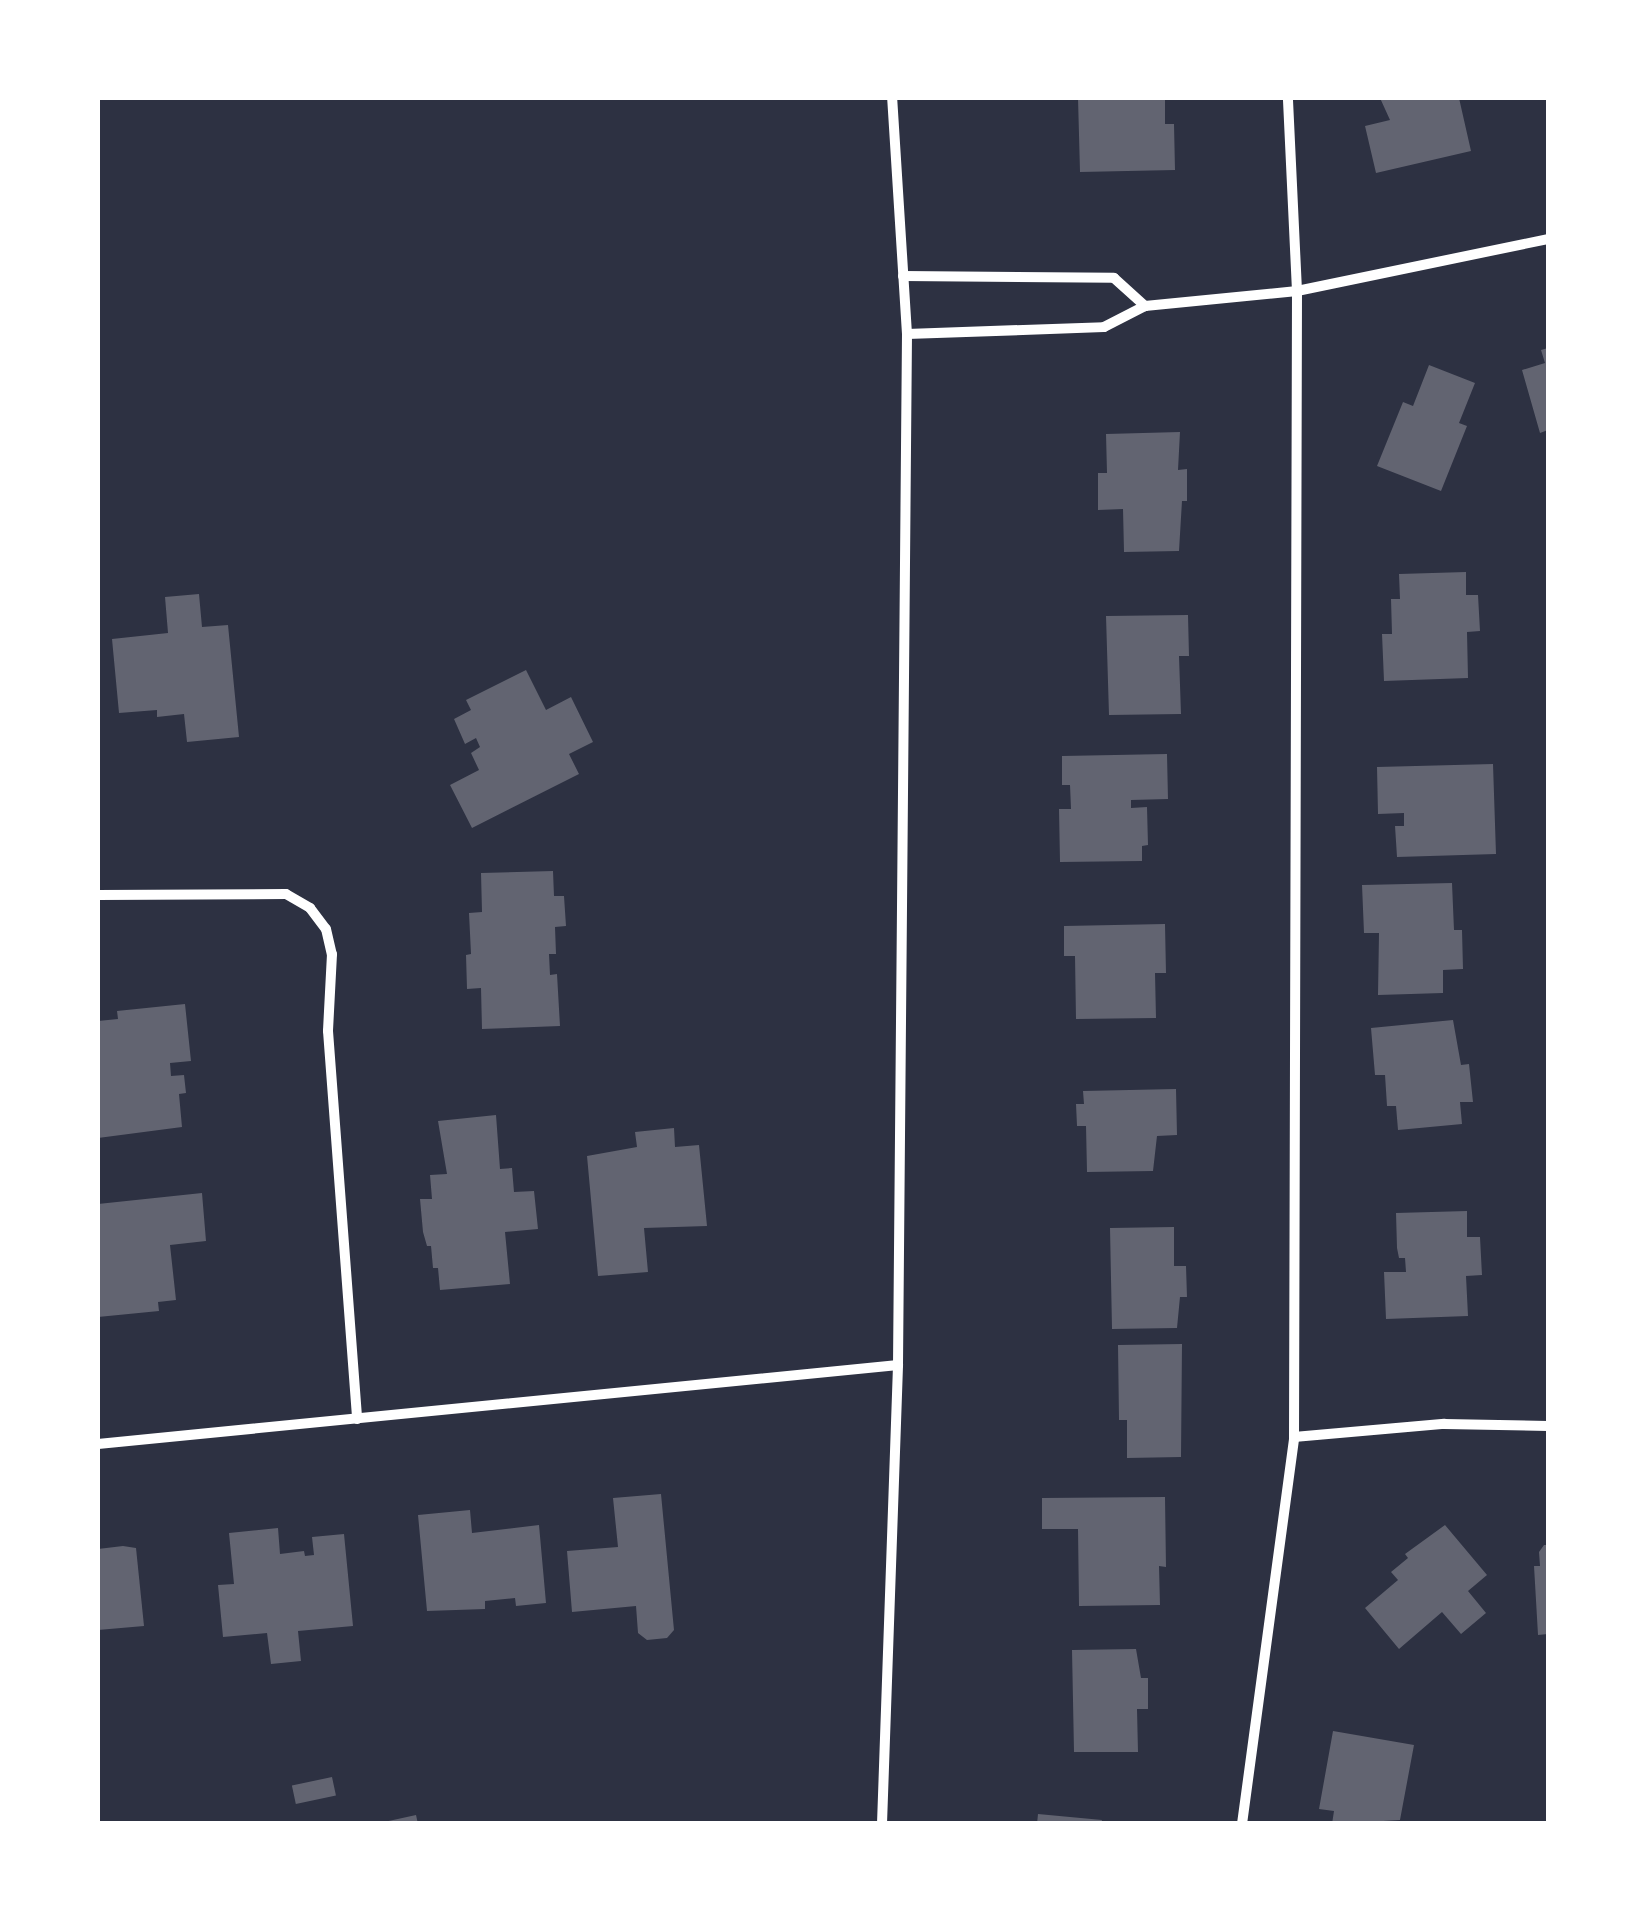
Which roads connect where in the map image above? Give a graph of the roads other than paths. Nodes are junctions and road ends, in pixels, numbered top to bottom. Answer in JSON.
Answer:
{"nodes":[{"id":1,"x":892,"y":98,"type":"edge"},
{"id":2,"x":1288,"y":98,"type":"edge"},
{"id":3,"x":1548,"y":239,"type":"edge"},
{"id":4,"x":903,"y":276,"type":"junction"},
{"id":5,"x":1297,"y":291,"type":"junction"},
{"id":6,"x":1145,"y":306,"type":"junction"},
{"id":7,"x":907,"y":334,"type":"junction"},
{"id":8,"x":98,"y":895,"type":"edge"},
{"id":9,"x":898,"y":1365,"type":"junction"},
{"id":10,"x":358,"y":1419,"type":"junction"},
{"id":11,"x":1548,"y":1426,"type":"edge"},
{"id":12,"x":1294,"y":1437,"type":"junction"},
{"id":13,"x":98,"y":1444,"type":"edge"},
{"id":14,"x":882,"y":1824,"type":"edge"},
{"id":15,"x":1242,"y":1824,"type":"edge"}],
"edges":[{"from":1,"to":4,"type":"street"},
{"from":2,"to":5,"type":"street"},
{"from":3,"to":5,"type":"street"},
{"from":4,"to":6,"type":"street"},
{"from":4,"to":7,"type":"street"},
{"from":5,"to":6,"type":"street"},
{"from":5,"to":12,"type":"street"},
{"from":6,"to":7,"type":"street"},
{"from":7,"to":9,"type":"street"},
{"from":8,"to":10,"type":"street"},
{"from":9,"to":10,"type":"street"},
{"from":9,"to":14,"type":"street"},
{"from":10,"to":13,"type":"street"},
{"from":11,"to":12,"type":"street"},
{"from":12,"to":15,"type":"street"}]}
